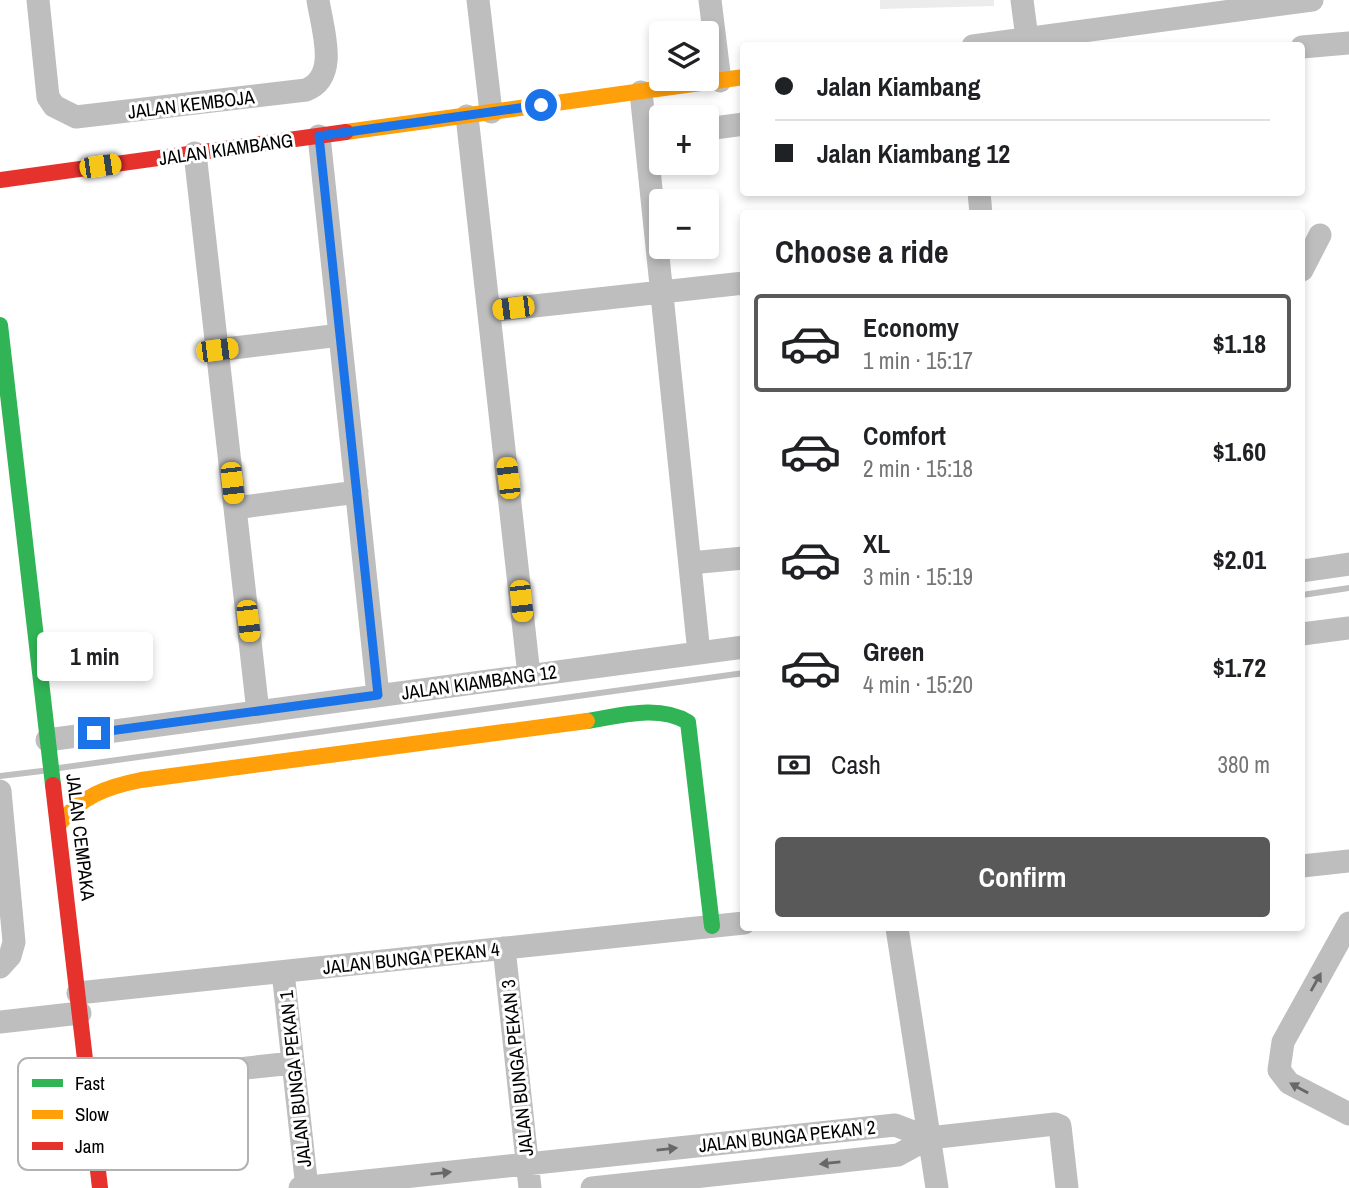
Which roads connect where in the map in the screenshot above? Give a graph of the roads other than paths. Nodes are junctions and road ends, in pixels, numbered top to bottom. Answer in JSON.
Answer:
{"nodes":[{"id":1,"x":38,"y":0,"type":"edge"},
{"id":2,"x":318,"y":0,"type":"edge"},
{"id":3,"x":478,"y":0,"type":"edge"},
{"id":4,"x":710,"y":0,"type":"edge"},
{"id":5,"x":1022,"y":0,"type":"edge"},
{"id":6,"x":1312,"y":0,"type":"edge"},
{"id":7,"x":1175,"y":9,"type":"edge"},
{"id":8,"x":1027,"y":38,"type":"junction"},
{"id":9,"x":1000,"y":42,"type":"edge"},
{"id":10,"x":1349,"y":43,"type":"edge"},
{"id":11,"x":1305,"y":47,"type":"edge"},
{"id":12,"x":740,"y":78,"type":"edge"},
{"id":13,"x":720,"y":81,"type":"junction"},
{"id":14,"x":641,"y":92,"type":"junction"},
{"id":15,"x":491,"y":112,"type":"junction"},
{"id":16,"x":467,"y":116,"type":"junction"},
{"id":17,"x":649,"y":120,"type":"edge"},
{"id":18,"x":740,"y":125,"type":"edge"},
{"id":19,"x":719,"y":127,"type":"edge"},
{"id":20,"x":319,"y":136,"type":"junction"},
{"id":21,"x":195,"y":153,"type":"junction"},
{"id":22,"x":656,"y":175,"type":"edge"},
{"id":23,"x":0,"y":180,"type":"edge"},
{"id":24,"x":1311,"y":236,"type":"edge"},
{"id":25,"x":1305,"y":259,"type":"edge"},
{"id":26,"x":740,"y":284,"type":"edge"},
{"id":27,"x":662,"y":290,"type":"junction"},
{"id":28,"x":489,"y":311,"type":"junction"},
{"id":29,"x":0,"y":325,"type":"edge"},
{"id":30,"x":340,"y":335,"type":"junction"},
{"id":31,"x":217,"y":350,"type":"junction"},
{"id":32,"x":8,"y":457,"type":"edge"},
{"id":33,"x":357,"y":492,"type":"junction"},
{"id":34,"x":235,"y":508,"type":"junction"},
{"id":35,"x":740,"y":558,"type":"edge"},
{"id":36,"x":690,"y":563,"type":"junction"},
{"id":37,"x":1349,"y":564,"type":"edge"},
{"id":38,"x":1305,"y":571,"type":"edge"},
{"id":39,"x":1349,"y":628,"type":"edge"},
{"id":40,"x":1305,"y":634,"type":"edge"},
{"id":41,"x":740,"y":648,"type":"edge"},
{"id":42,"x":699,"y":653,"type":"junction"},
{"id":43,"x":529,"y":675,"type":"junction"},
{"id":44,"x":378,"y":695,"type":"junction"},
{"id":45,"x":258,"y":712,"type":"junction"},
{"id":46,"x":47,"y":740,"type":"junction"},
{"id":47,"x":0,"y":791,"type":"edge"},
{"id":48,"x":1,"y":809,"type":"edge"},
{"id":49,"x":59,"y":824,"type":"junction"},
{"id":50,"x":1349,"y":861,"type":"edge"},
{"id":51,"x":1305,"y":866,"type":"edge"},
{"id":52,"x":740,"y":923,"type":"edge"},
{"id":53,"x":1349,"y":923,"type":"edge"},
{"id":54,"x":712,"y":926,"type":"junction"},
{"id":55,"x":897,"y":931,"type":"edge"},
{"id":56,"x":504,"y":948,"type":"junction"},
{"id":57,"x":0,"y":967,"type":"edge"},
{"id":58,"x":283,"y":972,"type":"junction"},
{"id":59,"x":79,"y":1003,"type":"junction"},
{"id":60,"x":0,"y":1022,"type":"edge"},
{"id":61,"x":85,"y":1058,"type":"edge"},
{"id":62,"x":293,"y":1063,"type":"junction"},
{"id":63,"x":248,"y":1068,"type":"edge"},
{"id":64,"x":1349,"y":1114,"type":"edge"},
{"id":65,"x":929,"y":1138,"type":"junction"},
{"id":66,"x":527,"y":1164,"type":"junction"},
{"id":67,"x":98,"y":1170,"type":"edge"},
{"id":68,"x":100,"y":1188,"type":"edge"},
{"id":69,"x":300,"y":1188,"type":"edge"},
{"id":70,"x":307,"y":1188,"type":"edge"},
{"id":71,"x":530,"y":1188,"type":"edge"},
{"id":72,"x":592,"y":1188,"type":"edge"},
{"id":73,"x":937,"y":1188,"type":"edge"},
{"id":74,"x":1067,"y":1188,"type":"edge"}],
"edges":[{"from":1,"to":2,"type":"street","name":"JALAN KEMBOJA"},
{"from":3,"to":15,"type":"street"},
{"from":4,"to":13,"type":"street"},
{"from":5,"to":8,"type":"street"},
{"from":6,"to":7,"type":"street"},
{"from":7,"to":8,"type":"street"},
{"from":8,"to":9,"type":"street"},
{"from":10,"to":11,"type":"street"},
{"from":12,"to":13,"type":"street","name":"JALAN KIAMBANG"},
{"from":13,"to":14,"type":"street","name":"JALAN KIAMBANG"},
{"from":14,"to":15,"type":"street","name":"JALAN KIAMBANG"},
{"from":14,"to":17,"type":"street"},
{"from":15,"to":16,"type":"street","name":"JALAN KIAMBANG"},
{"from":16,"to":20,"type":"street","name":"JALAN KIAMBANG"},
{"from":16,"to":28,"type":"street"},
{"from":18,"to":19,"type":"street"},
{"from":20,"to":21,"type":"street","name":"JALAN KIAMBANG"},
{"from":20,"to":30,"type":"street"},
{"from":21,"to":23,"type":"street","name":"JALAN KIAMBANG"},
{"from":21,"to":31,"type":"street"},
{"from":22,"to":27,"type":"street"},
{"from":24,"to":25,"type":"street"},
{"from":26,"to":27,"type":"street"},
{"from":27,"to":28,"type":"street"},
{"from":27,"to":36,"type":"street"},
{"from":28,"to":43,"type":"street"},
{"from":29,"to":32,"type":"street","name":"JALAN CEMPAKA"},
{"from":30,"to":31,"type":"street"},
{"from":30,"to":33,"type":"street"},
{"from":31,"to":34,"type":"street"},
{"from":32,"to":46,"type":"street","name":"JALAN CEMPAKA"},
{"from":33,"to":34,"type":"street"},
{"from":33,"to":44,"type":"street"},
{"from":34,"to":45,"type":"street"},
{"from":35,"to":36,"type":"street"},
{"from":36,"to":42,"type":"street"},
{"from":37,"to":38,"type":"street"},
{"from":39,"to":40,"type":"street"},
{"from":41,"to":42,"type":"street","name":"JALAN KIAMBANG 12"},
{"from":42,"to":43,"type":"street","name":"JALAN KIAMBANG 12"},
{"from":43,"to":44,"type":"street","name":"JALAN KIAMBANG 12"},
{"from":44,"to":45,"type":"street","name":"JALAN KIAMBANG 12"},
{"from":45,"to":46,"type":"street","name":"JALAN KIAMBANG 12"},
{"from":46,"to":49,"type":"street","name":"JALAN CEMPAKA"},
{"from":47,"to":48,"type":"street"},
{"from":48,"to":57,"type":"street"},
{"from":49,"to":54,"type":"street"},
{"from":49,"to":59,"type":"street","name":"JALAN CEMPAKA"},
{"from":50,"to":51,"type":"street"},
{"from":52,"to":54,"type":"street","name":"JALAN BUNGA PEKAN 4"},
{"from":64,"to":53,"type":"street","one_way":true},
{"from":54,"to":56,"type":"street","name":"JALAN BUNGA PEKAN 4"},
{"from":55,"to":65,"type":"street"},
{"from":56,"to":58,"type":"street","name":"JALAN BUNGA PEKAN 4"},
{"from":56,"to":66,"type":"street","name":"JALAN BUNGA PEKAN 3"},
{"from":58,"to":59,"type":"street","name":"JALAN BUNGA PEKAN 4"},
{"from":58,"to":62,"type":"street","name":"JALAN BUNGA PEKAN 1"},
{"from":59,"to":60,"type":"street","name":"JALAN BUNGA PEKAN 4"},
{"from":59,"to":61,"type":"street","name":"JALAN CEMPAKA"},
{"from":62,"to":63,"type":"street"},
{"from":62,"to":70,"type":"street","name":"JALAN BUNGA PEKAN 1"},
{"from":66,"to":65,"type":"street","name":"JALAN BUNGA PEKAN 2","one_way":true},
{"from":65,"to":72,"type":"street","name":"JALAN BUNGA PEKAN 2","one_way":true},
{"from":65,"to":73,"type":"street"},
{"from":65,"to":74,"type":"street"},
{"from":70,"to":66,"type":"street","name":"JALAN BUNGA PEKAN 2","one_way":true},
{"from":66,"to":71,"type":"street","name":"JALAN BUNGA PEKAN 3"},
{"from":67,"to":68,"type":"street","name":"JALAN CEMPAKA"},
{"from":69,"to":70,"type":"street","name":"JALAN BUNGA PEKAN 2"}]}
